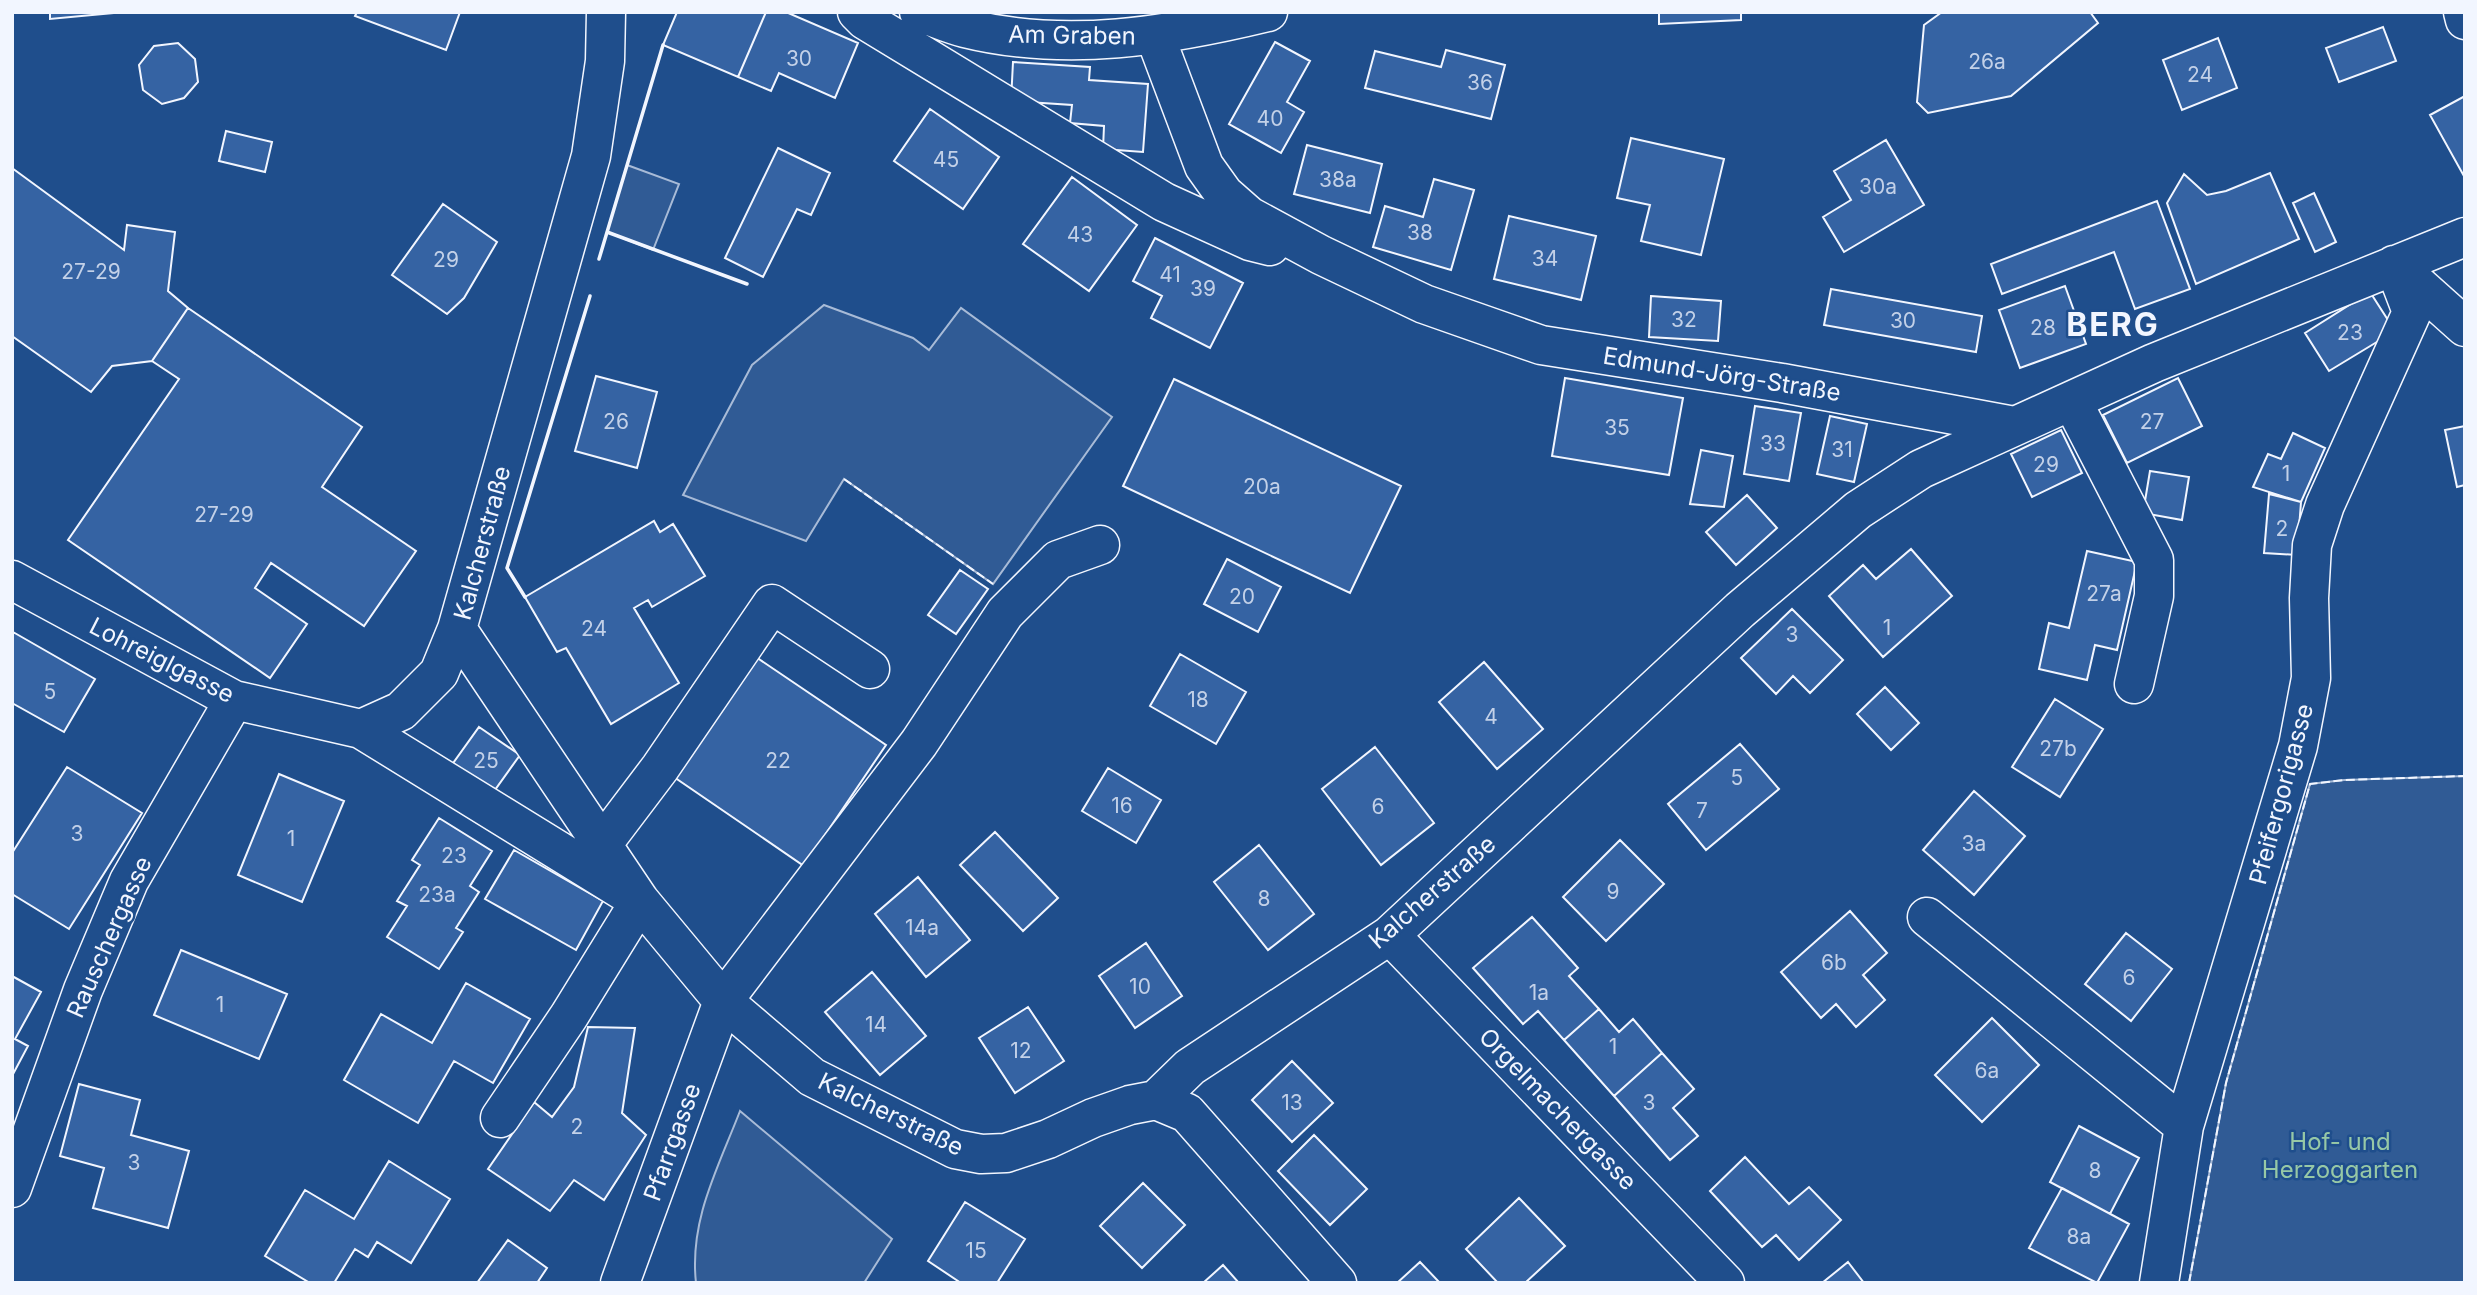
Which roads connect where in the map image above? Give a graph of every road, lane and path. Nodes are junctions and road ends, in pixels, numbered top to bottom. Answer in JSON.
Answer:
{"nodes":[{"id":1,"x":606,"y":12,"type":"edge"},
{"id":2,"x":857,"y":12,"type":"edge"},
{"id":3,"x":919,"y":12,"type":"edge"},
{"id":4,"x":1268,"y":12,"type":"edge"},
{"id":5,"x":2463,"y":12,"type":"edge"},
{"id":6,"x":2465,"y":20,"type":"edge"},
{"id":7,"x":1156,"y":36,"type":"junction"},
{"id":8,"x":2465,"y":237,"type":"edge"},
{"id":9,"x":1321,"y":255,"type":"junction"},
{"id":10,"x":2394,"y":265,"type":"junction"},
{"id":11,"x":2465,"y":327,"type":"edge"},
{"id":12,"x":2072,"y":401,"type":"junction"},
{"id":13,"x":2014,"y":426,"type":"junction"},
{"id":14,"x":1100,"y":545,"type":"dead end"},
{"id":15,"x":12,"y":580,"type":"edge"},
{"id":16,"x":457,"y":629,"type":"junction"},
{"id":17,"x":870,"y":669,"type":"dead end"},
{"id":18,"x":2134,"y":684,"type":"dead end"},
{"id":19,"x":234,"y":700,"type":"junction"},
{"id":20,"x":361,"y":729,"type":"junction"},
{"id":21,"x":601,"y":846,"type":"junction"},
{"id":22,"x":640,"y":901,"type":"junction"},
{"id":23,"x":1927,"y":917,"type":"dead end"},
{"id":24,"x":1390,"y":935,"type":"junction"},
{"id":25,"x":723,"y":1001,"type":"junction"},
{"id":26,"x":1156,"y":1100,"type":"junction"},
{"id":27,"x":500,"y":1118,"type":"dead end"},
{"id":28,"x":2184,"y":1126,"type":"junction"},
{"id":29,"x":12,"y":1188,"type":"edge"},
{"id":30,"x":620,"y":1283,"type":"edge"},
{"id":31,"x":1338,"y":1283,"type":"edge"},
{"id":32,"x":1726,"y":1283,"type":"edge"},
{"id":33,"x":2159,"y":1283,"type":"edge"}],
"edges":[{"from":1,"to":16,"type":"street","name":"Kalcherstraße"},
{"from":2,"to":9,"type":"street"},
{"from":3,"to":7,"type":"street","name":"Am Graben"},
{"from":4,"to":7,"type":"street","name":"Am Graben"},
{"from":5,"to":6,"type":"street"},
{"from":7,"to":9,"type":"street","name":"Edmund-Jörg-Straße"},
{"from":8,"to":10,"type":"street"},
{"from":9,"to":13,"type":"street","name":"Edmund-Jörg-Straße"},
{"from":10,"to":11,"type":"street"},
{"from":10,"to":12,"type":"street"},
{"from":10,"to":28,"type":"street","name":"Pfeifergorigasse"},
{"from":12,"to":13,"type":"street"},
{"from":12,"to":18,"type":"street"},
{"from":13,"to":24,"type":"street","name":"Kalcherstraße"},
{"from":14,"to":25,"type":"street"},
{"from":15,"to":19,"type":"street","name":"Lohreiglgasse"},
{"from":16,"to":20,"type":"street"},
{"from":16,"to":21,"type":"street","name":"Kalcherstraße"},
{"from":17,"to":21,"type":"street"},
{"from":19,"to":20,"type":"street","name":"Lohreiglgasse"},
{"from":19,"to":29,"type":"street","name":"Rauschergasse"},
{"from":20,"to":22,"type":"street","name":"Lohreiglgasse"},
{"from":21,"to":22,"type":"street","name":"Kalcherstraße"},
{"from":22,"to":25,"type":"street","name":"Kalcherstraße"},
{"from":22,"to":27,"type":"street"},
{"from":23,"to":28,"type":"street"},
{"from":24,"to":26,"type":"street","name":"Kalcherstraße"},
{"from":24,"to":32,"type":"street","name":"Orgelmachergasse"},
{"from":25,"to":26,"type":"street","name":"Kalcherstraße"},
{"from":25,"to":30,"type":"street","name":"Pfarrgasse"},
{"from":26,"to":31,"type":"street"},
{"from":28,"to":33,"type":"street","name":"Pfeifergorigasse"}]}
